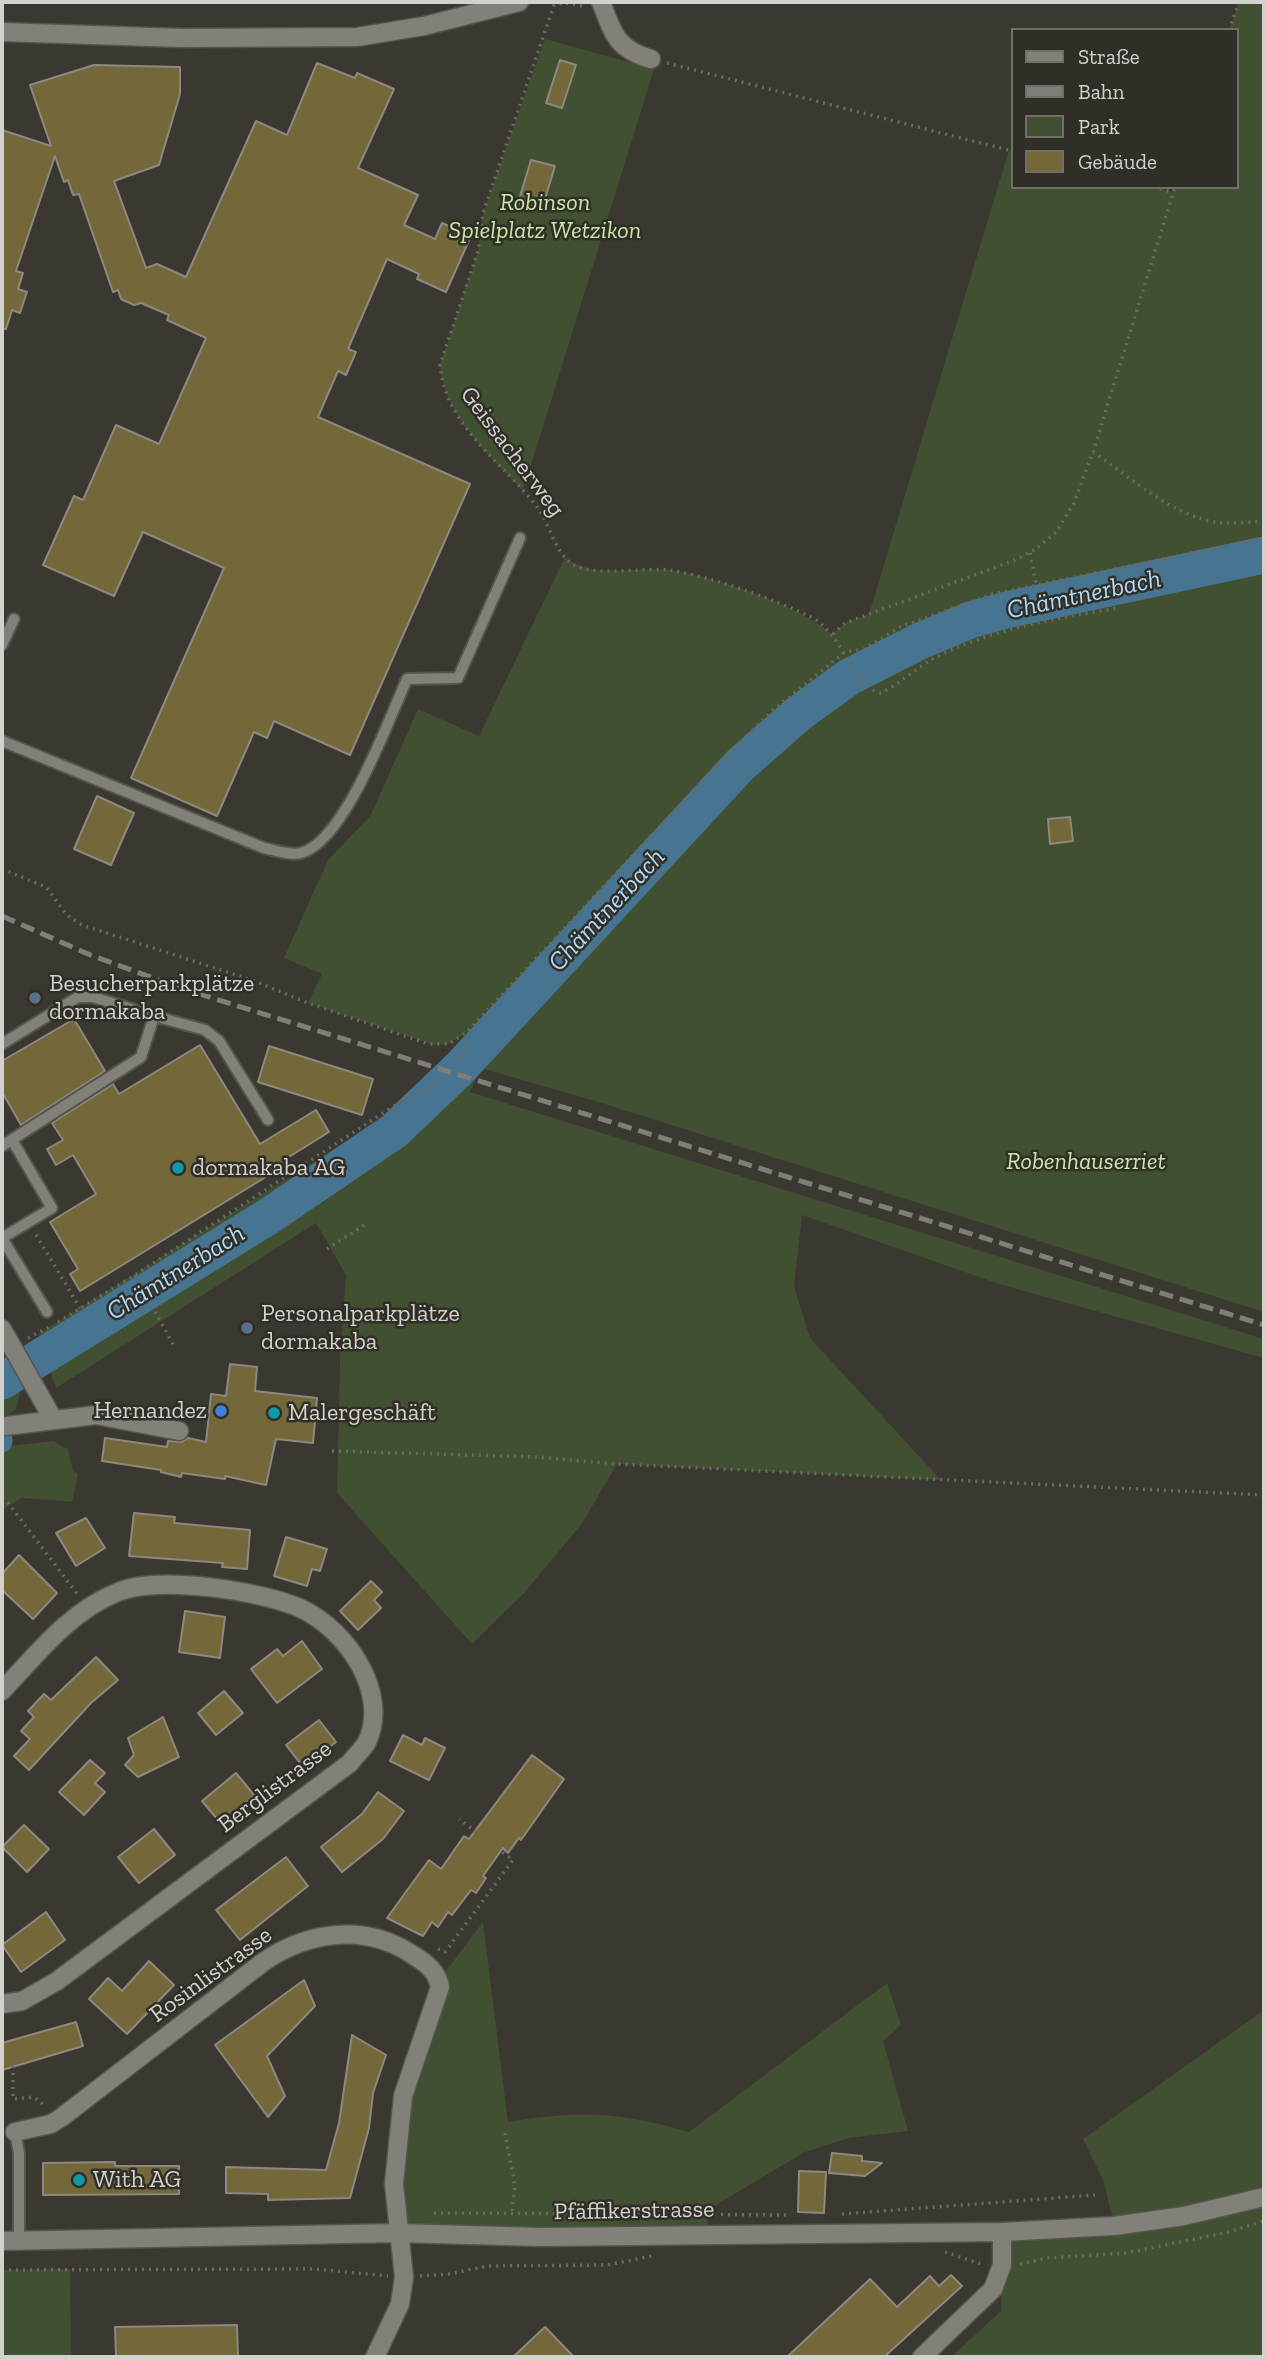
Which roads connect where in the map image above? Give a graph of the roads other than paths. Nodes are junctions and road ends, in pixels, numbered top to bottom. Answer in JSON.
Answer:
{"nodes":[{"id":1,"x":519,"y":2,"type":"edge"},
{"id":2,"x":595,"y":7,"type":"edge"},
{"id":3,"x":2,"y":32,"type":"edge"},
{"id":4,"x":651,"y":59,"type":"road end"},
{"id":5,"x":520,"y":538,"type":"dead end"},
{"id":6,"x":14,"y":619,"type":"dead end"},
{"id":7,"x":2,"y":645,"type":"edge"},
{"id":8,"x":2,"y":741,"type":"edge"},
{"id":9,"x":153,"y":1016,"type":"junction"},
{"id":10,"x":2,"y":1044,"type":"edge"},
{"id":11,"x":268,"y":1120,"type":"dead end"},
{"id":12,"x":7,"y":1143,"type":"edge"},
{"id":13,"x":2,"y":1238,"type":"edge"},
{"id":14,"x":47,"y":1311,"type":"dead end"},
{"id":15,"x":8,"y":1341,"type":"edge"},
{"id":16,"x":53,"y":1419,"type":"junction"},
{"id":17,"x":179,"y":1431,"type":"dead end"},
{"id":18,"x":8,"y":1435,"type":"road end"},
{"id":19,"x":2,"y":1692,"type":"edge"},
{"id":20,"x":2,"y":2004,"type":"edge"},
{"id":21,"x":15,"y":2132,"type":"joint"},
{"id":22,"x":1264,"y":2197,"type":"edge"},
{"id":23,"x":397,"y":2232,"type":"junction"},
{"id":24,"x":1002,"y":2232,"type":"junction"},
{"id":25,"x":10,"y":2241,"type":"edge"},
{"id":26,"x":375,"y":2357,"type":"edge"},
{"id":27,"x":922,"y":2357,"type":"edge"}],
"edges":[{"from":1,"to":3,"type":"street"},
{"from":2,"to":4,"type":"street"},
{"from":5,"to":8,"type":"lane"},
{"from":6,"to":7,"type":"lane"},
{"from":9,"to":10,"type":"lane"},
{"from":9,"to":11,"type":"lane"},
{"from":9,"to":12,"type":"lane"},
{"from":12,"to":13,"type":"lane"},
{"from":13,"to":14,"type":"lane"},
{"from":15,"to":16,"type":"street"},
{"from":16,"to":17,"type":"street"},
{"from":16,"to":18,"type":"street"},
{"from":19,"to":20,"type":"street","name":"Berglistrasse"},
{"from":21,"to":23,"type":"street","name":"Rosinlistrasse"},
{"from":21,"to":25,"type":"lane"},
{"from":22,"to":24,"type":"street","name":"Pfäffikerstrasse"},
{"from":23,"to":24,"type":"street","name":"Pfäffikerstrasse"},
{"from":23,"to":25,"type":"street","name":"Pfäffikerstrasse"},
{"from":23,"to":26,"type":"street","name":"Rosinlistrasse"},
{"from":24,"to":27,"type":"street"}]}
